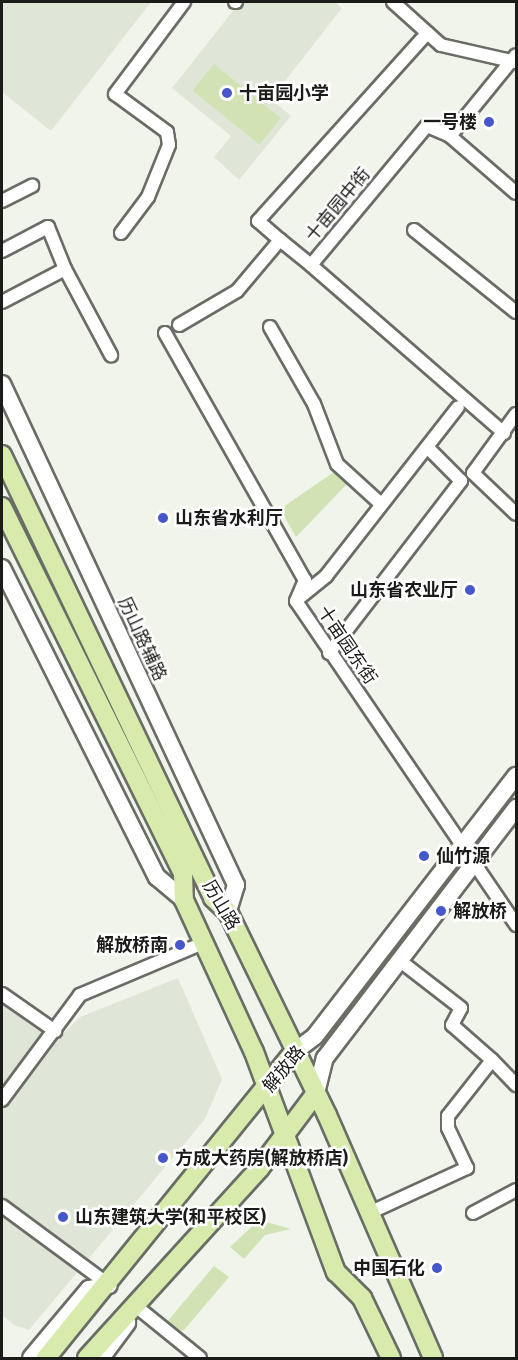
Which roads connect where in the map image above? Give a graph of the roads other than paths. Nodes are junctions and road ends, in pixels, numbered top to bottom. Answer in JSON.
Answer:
{"nodes":[{"id":1,"x":184,"y":2,"type":"edge"},
{"id":2,"x":393,"y":2,"type":"edge"},
{"id":3,"x":427,"y":33,"type":"junction"},
{"id":4,"x":515,"y":59,"type":"edge"},
{"id":5,"x":450,"y":136,"type":"junction"},
{"id":6,"x":32,"y":186,"type":"dead end"},
{"id":7,"x":516,"y":193,"type":"edge"},
{"id":8,"x":2,"y":201,"type":"edge"},
{"id":9,"x":414,"y":230,"type":"dead end"},
{"id":10,"x":121,"y":233,"type":"dead end"},
{"id":11,"x":280,"y":240,"type":"junction"},
{"id":12,"x":2,"y":251,"type":"edge"},
{"id":13,"x":311,"y":266,"type":"junction"},
{"id":14,"x":65,"y":268,"type":"junction"},
{"id":15,"x":2,"y":302,"type":"edge"},
{"id":16,"x":516,"y":312,"type":"edge"},
{"id":17,"x":179,"y":325,"type":"dead end"},
{"id":18,"x":270,"y":327,"type":"dead end"},
{"id":19,"x":165,"y":333,"type":"dead end"},
{"id":20,"x":111,"y":356,"type":"dead end"},
{"id":21,"x":2,"y":384,"type":"edge"},
{"id":22,"x":458,"y":407,"type":"dead end"},
{"id":23,"x":516,"y":414,"type":"edge"},
{"id":24,"x":504,"y":432,"type":"junction"},
{"id":25,"x":427,"y":447,"type":"junction"},
{"id":26,"x":2,"y":455,"type":"edge"},
{"id":27,"x":381,"y":504,"type":"junction"},
{"id":28,"x":2,"y":507,"type":"edge"},
{"id":29,"x":516,"y":514,"type":"edge"},
{"id":30,"x":2,"y":568,"type":"edge"},
{"id":31,"x":296,"y":601,"type":"junction"},
{"id":32,"x":329,"y":653,"type":"junction"},
{"id":33,"x":516,"y":776,"type":"edge"},
{"id":34,"x":516,"y":808,"type":"edge"},
{"id":35,"x":463,"y":843,"type":"junction"},
{"id":36,"x":473,"y":860,"type":"junction"},
{"id":37,"x":184,"y":900,"type":"junction"},
{"id":38,"x":228,"y":912,"type":"junction"},
{"id":39,"x":516,"y":925,"type":"edge"},
{"id":40,"x":203,"y":943,"type":"junction"},
{"id":41,"x":399,"y":960,"type":"junction"},
{"id":42,"x":2,"y":994,"type":"edge"},
{"id":43,"x":54,"y":1030,"type":"junction"},
{"id":44,"x":294,"y":1052,"type":"junction"},
{"id":45,"x":492,"y":1060,"type":"junction"},
{"id":46,"x":516,"y":1085,"type":"edge"},
{"id":47,"x":267,"y":1089,"type":"junction"},
{"id":48,"x":316,"y":1094,"type":"junction"},
{"id":49,"x":2,"y":1100,"type":"edge"},
{"id":50,"x":285,"y":1139,"type":"junction"},
{"id":51,"x":516,"y":1190,"type":"edge"},
{"id":52,"x":2,"y":1206,"type":"edge"},
{"id":53,"x":369,"y":1213,"type":"junction"},
{"id":54,"x":473,"y":1213,"type":"dead end"},
{"id":55,"x":109,"y":1285,"type":"junction"},
{"id":56,"x":137,"y":1307,"type":"junction"},
{"id":57,"x":31,"y":1359,"type":"edge"},
{"id":58,"x":46,"y":1359,"type":"edge"},
{"id":59,"x":87,"y":1359,"type":"edge"},
{"id":60,"x":101,"y":1359,"type":"edge"},
{"id":61,"x":200,"y":1359,"type":"edge"},
{"id":62,"x":391,"y":1359,"type":"edge"},
{"id":63,"x":433,"y":1359,"type":"edge"}],
"edges":[{"from":1,"to":10,"type":"street"},
{"from":2,"to":3,"type":"street"},
{"from":3,"to":4,"type":"street"},
{"from":3,"to":11,"type":"street"},
{"from":4,"to":5,"type":"street"},
{"from":5,"to":7,"type":"street"},
{"from":5,"to":13,"type":"street","name":"十亩园中街"},
{"from":6,"to":8,"type":"street"},
{"from":9,"to":16,"type":"street"},
{"from":11,"to":13,"type":"street"},
{"from":11,"to":17,"type":"street"},
{"from":12,"to":14,"type":"street"},
{"from":13,"to":24,"type":"street","name":"十亩园中街"},
{"from":14,"to":15,"type":"street"},
{"from":14,"to":20,"type":"street"},
{"from":18,"to":27,"type":"street"},
{"from":19,"to":31,"type":"street","name":"十亩园东街"},
{"from":21,"to":38,"type":"street","name":"历山路辅路"},
{"from":22,"to":25,"type":"street"},
{"from":23,"to":24,"type":"street"},
{"from":24,"to":29,"type":"street"},
{"from":25,"to":27,"type":"street"},
{"from":25,"to":32,"type":"street"},
{"from":26,"to":38,"type":"main road","name":"历山路"},
{"from":27,"to":31,"type":"street"},
{"from":28,"to":37,"type":"main road","name":"历山路"},
{"from":30,"to":37,"type":"street"},
{"from":31,"to":32,"type":"street","name":"十亩园东街"},
{"from":32,"to":35,"type":"street","name":"十亩园东街"},
{"from":33,"to":35,"type":"street","name":"解放路"},
{"from":34,"to":36,"type":"street","name":"解放路"},
{"from":35,"to":36,"type":"street","name":"十亩园东街"},
{"from":35,"to":44,"type":"street","name":"解放路"},
{"from":36,"to":39,"type":"street","name":"十亩园东街"},
{"from":36,"to":41,"type":"street","name":"解放路"},
{"from":37,"to":40,"type":"main road","name":"历山路"},
{"from":38,"to":44,"type":"main road","name":"历山路"},
{"from":40,"to":43,"type":"street"},
{"from":40,"to":47,"type":"main road","name":"历山路"},
{"from":41,"to":45,"type":"street"},
{"from":41,"to":48,"type":"street","name":"解放路"},
{"from":42,"to":43,"type":"street"},
{"from":43,"to":49,"type":"street"},
{"from":44,"to":47,"type":"main road","name":"解放路"},
{"from":44,"to":48,"type":"main road","name":"历山路"},
{"from":45,"to":46,"type":"street"},
{"from":45,"to":53,"type":"street"},
{"from":47,"to":50,"type":"main road","name":"历山路"},
{"from":47,"to":55,"type":"main road","name":"解放路"},
{"from":48,"to":50,"type":"main road","name":"解放路"},
{"from":48,"to":53,"type":"main road","name":"历山路"},
{"from":50,"to":56,"type":"main road","name":"解放路"},
{"from":50,"to":62,"type":"main road","name":"历山路"},
{"from":51,"to":54,"type":"street"},
{"from":52,"to":55,"type":"street"},
{"from":53,"to":63,"type":"main road","name":"历山路"},
{"from":55,"to":57,"type":"street"},
{"from":55,"to":58,"type":"main road","name":"解放路"},
{"from":56,"to":59,"type":"main road","name":"解放路"},
{"from":56,"to":60,"type":"street"},
{"from":56,"to":61,"type":"street"}]}
